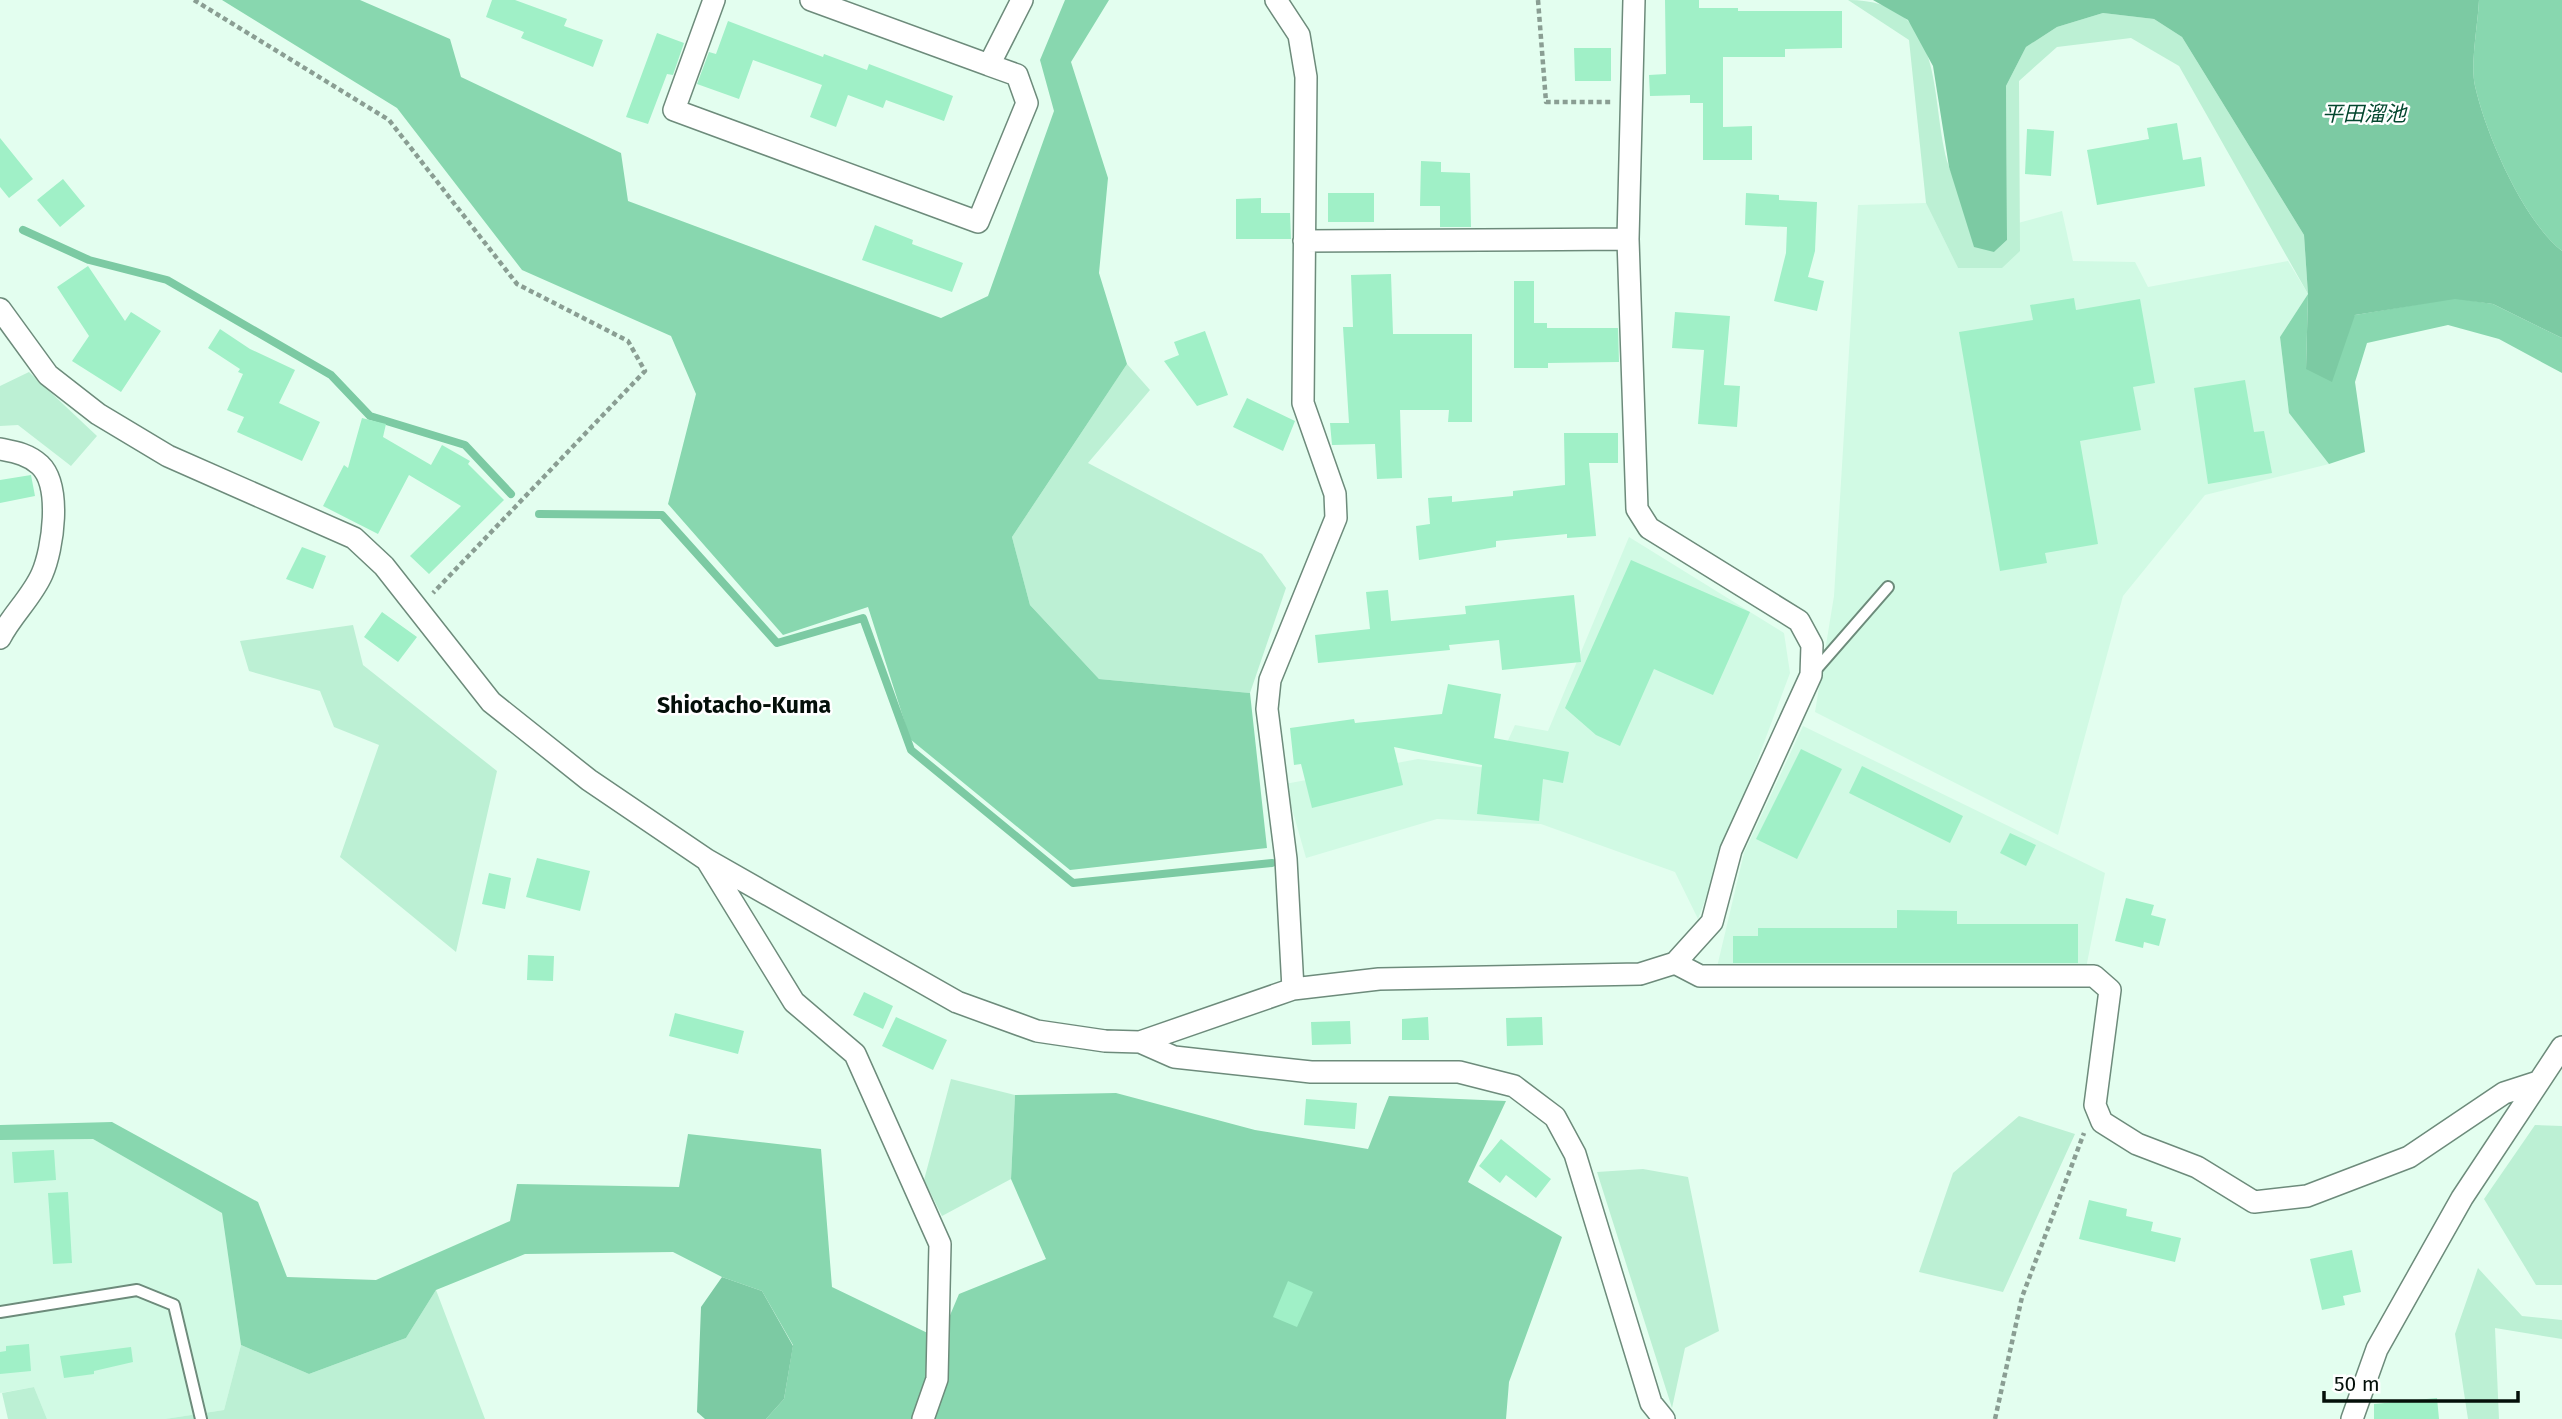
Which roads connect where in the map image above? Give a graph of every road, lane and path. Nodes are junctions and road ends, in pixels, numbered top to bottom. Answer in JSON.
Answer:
{"nodes":[{"id":1,"x":194,"y":0,"type":"edge"},
{"id":2,"x":714,"y":0,"type":"edge"},
{"id":3,"x":811,"y":0,"type":"edge"},
{"id":4,"x":1022,"y":0,"type":"edge"},
{"id":5,"x":1276,"y":0,"type":"edge"},
{"id":6,"x":1538,"y":0,"type":"edge"},
{"id":7,"x":1634,"y":0,"type":"edge"},
{"id":8,"x":989,"y":65,"type":"junction"},
{"id":9,"x":1632,"y":102,"type":"junction"},
{"id":10,"x":1628,"y":239,"type":"junction"},
{"id":11,"x":1304,"y":241,"type":"junction"},
{"id":12,"x":3,"y":319,"type":"edge"},
{"id":13,"x":0,"y":449,"type":"edge"},
{"id":14,"x":1888,"y":587,"type":"dead end"},
{"id":15,"x":418,"y":609,"type":"junction"},
{"id":16,"x":0,"y":638,"type":"edge"},
{"id":17,"x":1811,"y":675,"type":"junction"},
{"id":18,"x":707,"y":860,"type":"junction"},
{"id":19,"x":1675,"y":963,"type":"junction"},
{"id":20,"x":1293,"y":989,"type":"junction"},
{"id":21,"x":1140,"y":1042,"type":"junction"},
{"id":22,"x":2562,"y":1047,"type":"edge"},
{"id":23,"x":2538,"y":1082,"type":"junction"},
{"id":24,"x":2095,"y":1105,"type":"junction"},
{"id":25,"x":0,"y":1312,"type":"edge"},
{"id":26,"x":201,"y":1419,"type":"edge"},
{"id":27,"x":923,"y":1419,"type":"edge"},
{"id":28,"x":1664,"y":1419,"type":"edge"},
{"id":29,"x":1995,"y":1419,"type":"edge"},
{"id":30,"x":2352,"y":1419,"type":"edge"}],
"edges":[{"from":1,"to":15,"type":"path"},
{"from":2,"to":8,"type":"street"},
{"from":3,"to":8,"type":"street"},
{"from":4,"to":8,"type":"street"},
{"from":5,"to":11,"type":"street"},
{"from":6,"to":9,"type":"path"},
{"from":7,"to":9,"type":"street"},
{"from":9,"to":10,"type":"street"},
{"from":10,"to":11,"type":"street"},
{"from":10,"to":17,"type":"street"},
{"from":11,"to":20,"type":"street"},
{"from":12,"to":15,"type":"street"},
{"from":13,"to":16,"type":"street"},
{"from":14,"to":17,"type":"lane"},
{"from":15,"to":18,"type":"street"},
{"from":17,"to":19,"type":"street"},
{"from":18,"to":21,"type":"street"},
{"from":18,"to":27,"type":"street"},
{"from":19,"to":20,"type":"street"},
{"from":19,"to":24,"type":"street"},
{"from":20,"to":21,"type":"street"},
{"from":21,"to":28,"type":"street"},
{"from":22,"to":23,"type":"street"},
{"from":23,"to":24,"type":"street"},
{"from":23,"to":30,"type":"street"},
{"from":24,"to":29,"type":"path"},
{"from":25,"to":26,"type":"lane"}]}
